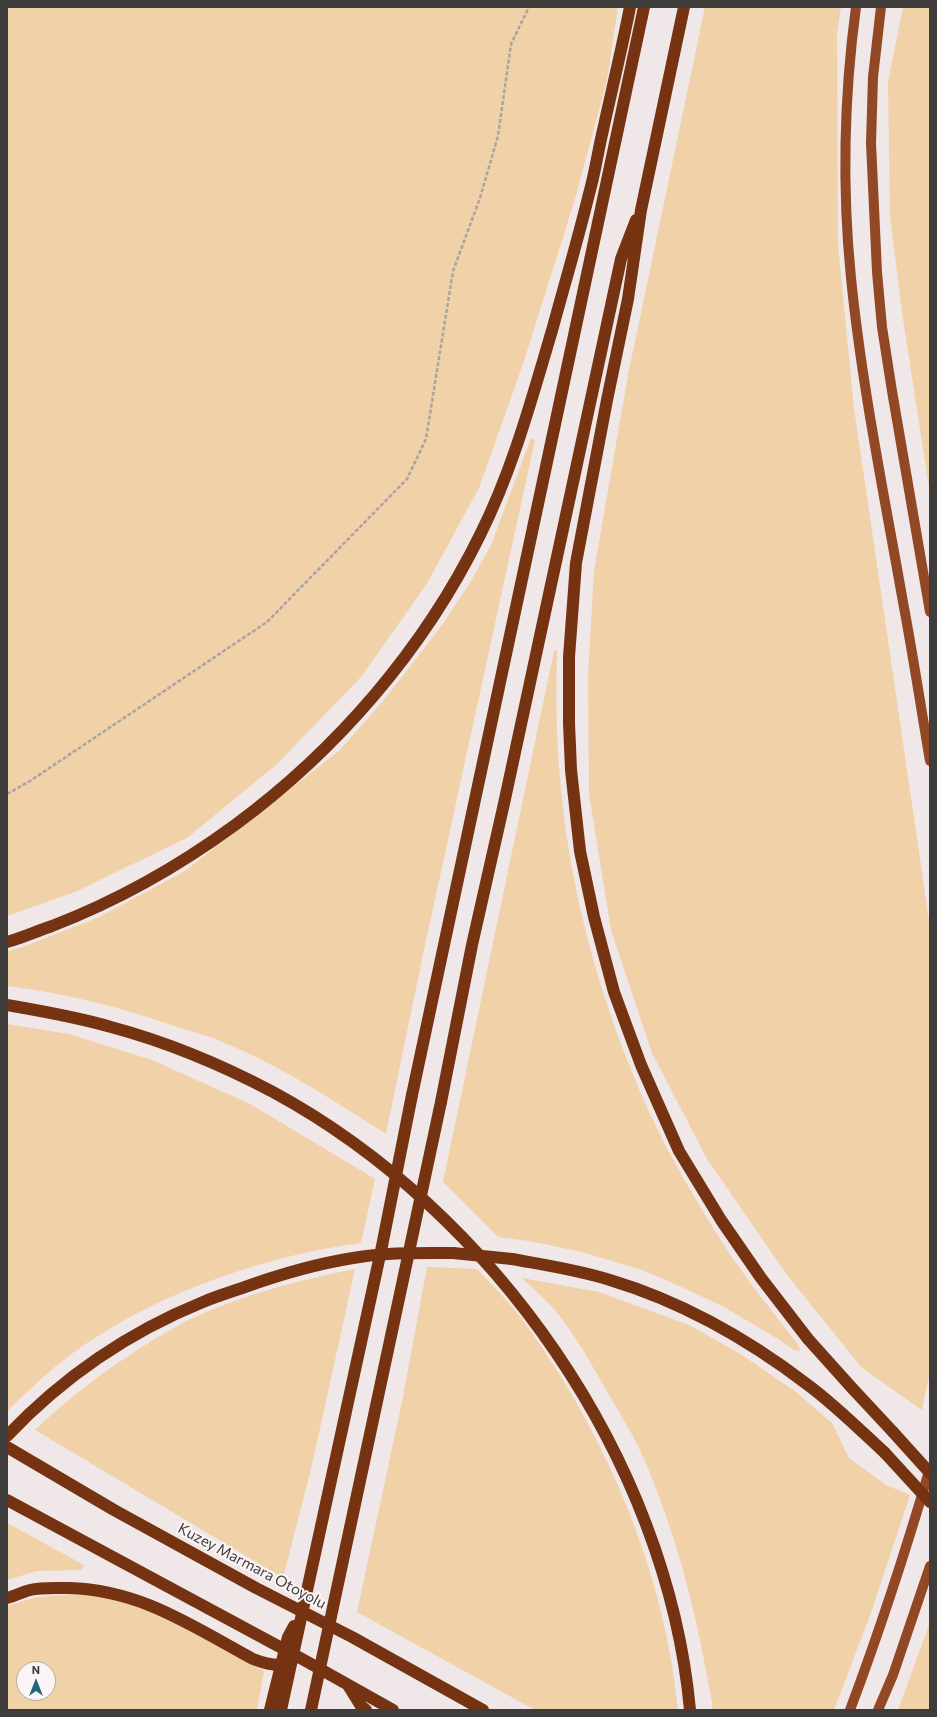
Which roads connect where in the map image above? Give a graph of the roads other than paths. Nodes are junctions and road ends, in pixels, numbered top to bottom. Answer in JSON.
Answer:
{"nodes":[{"id":1,"x":630,"y":7,"type":"edge"},
{"id":2,"x":644,"y":7,"type":"edge"},
{"id":3,"x":684,"y":7,"type":"edge"},
{"id":4,"x":856,"y":7,"type":"edge"},
{"id":5,"x":881,"y":7,"type":"edge"},
{"id":6,"x":641,"y":210,"type":"junction"},
{"id":7,"x":930,"y":612,"type":"edge"},
{"id":8,"x":930,"y":761,"type":"edge"},
{"id":9,"x":7,"y":942,"type":"edge"},
{"id":10,"x":7,"y":1005,"type":"edge"},
{"id":11,"x":7,"y":1436,"type":"edge"},
{"id":12,"x":7,"y":1447,"type":"edge"},
{"id":13,"x":930,"y":1468,"type":"edge"},
{"id":14,"x":930,"y":1474,"type":"edge"},
{"id":15,"x":7,"y":1500,"type":"edge"},
{"id":16,"x":930,"y":1502,"type":"edge"},
{"id":17,"x":930,"y":1566,"type":"edge"},
{"id":18,"x":7,"y":1598,"type":"edge"},
{"id":19,"x":304,"y":1603,"type":"junction"},
{"id":20,"x":304,"y":1660,"type":"junction"},
{"id":21,"x":347,"y":1684,"type":"junction"},
{"id":22,"x":270,"y":1710,"type":"edge"},
{"id":23,"x":281,"y":1710,"type":"edge"},
{"id":24,"x":311,"y":1710,"type":"edge"},
{"id":25,"x":366,"y":1710,"type":"edge"},
{"id":26,"x":393,"y":1710,"type":"edge"},
{"id":27,"x":483,"y":1710,"type":"edge"},
{"id":28,"x":690,"y":1710,"type":"edge"},
{"id":29,"x":850,"y":1710,"type":"edge"},
{"id":30,"x":878,"y":1710,"type":"edge"}],
"edges":[{"from":1,"to":9,"type":"highway"},
{"from":2,"to":19,"type":"highway","bridge":true},
{"from":3,"to":6,"type":"highway"},
{"from":4,"to":8,"type":"main road"},
{"from":5,"to":7,"type":"main road"},
{"from":6,"to":14,"type":"highway","bridge":true},
{"from":6,"to":24,"type":"highway","bridge":true},
{"from":10,"to":28,"type":"highway"},
{"from":11,"to":16,"type":"highway","bridge":true},
{"from":12,"to":27,"type":"highway","name":"Kuzey Marmara Otoyolu"},
{"from":13,"to":29,"type":"main road"},
{"from":15,"to":20,"type":"highway"},
{"from":17,"to":30,"type":"main road"},
{"from":18,"to":20,"type":"highway"},
{"from":19,"to":22,"type":"highway","bridge":true},
{"from":19,"to":23,"type":"highway","bridge":true},
{"from":20,"to":21,"type":"highway"},
{"from":21,"to":25,"type":"highway"},
{"from":21,"to":26,"type":"highway"}]}
